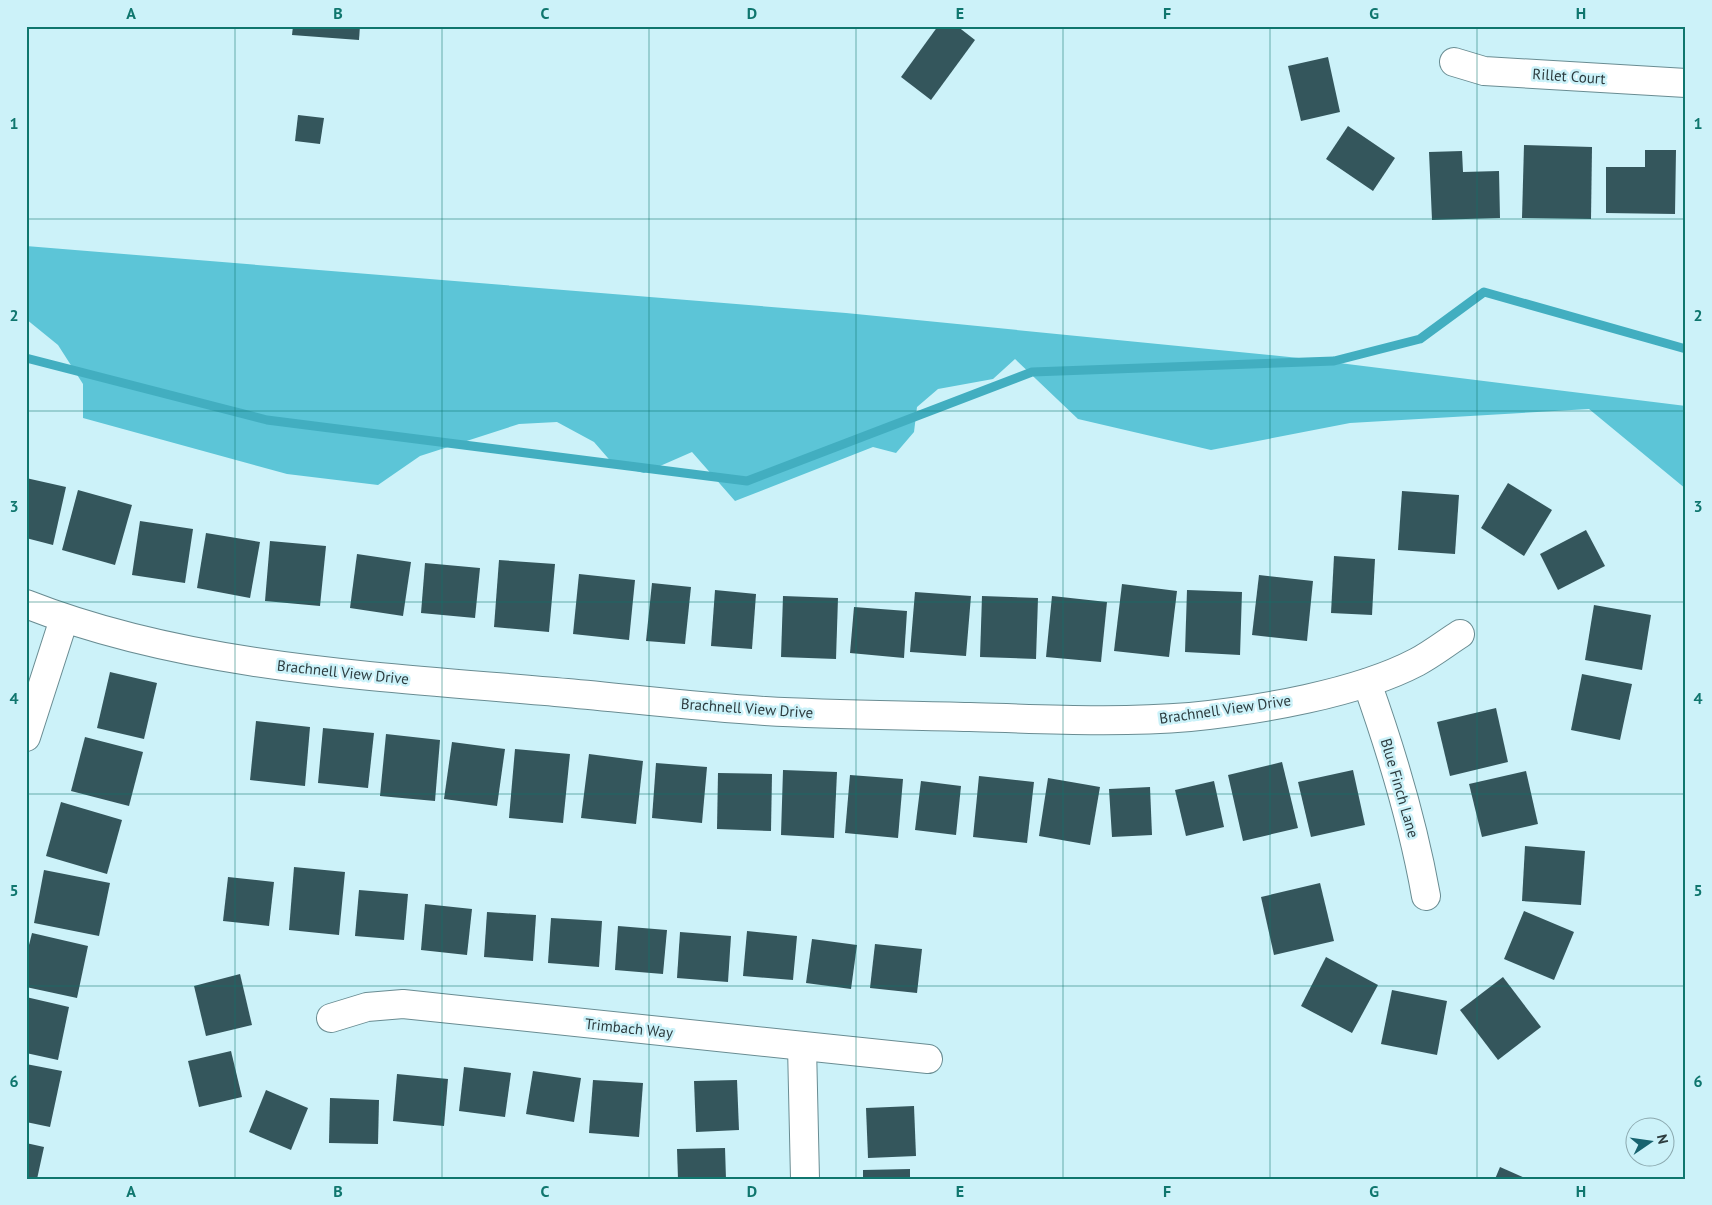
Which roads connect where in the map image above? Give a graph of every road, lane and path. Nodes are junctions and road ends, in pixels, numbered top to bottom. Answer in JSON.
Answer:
{"nodes":[{"id":1,"x":1454,"y":62,"type":"dead end"},
{"id":2,"x":1686,"y":83,"type":"edge"},
{"id":3,"x":26,"y":604,"type":"edge"},
{"id":4,"x":64,"y":619,"type":"junction"},
{"id":5,"x":1460,"y":634,"type":"dead end"},
{"id":6,"x":1367,"y":683,"type":"junction"},
{"id":7,"x":26,"y":736,"type":"edge"},
{"id":8,"x":1426,"y":896,"type":"dead end"},
{"id":9,"x":331,"y":1018,"type":"dead end"},
{"id":10,"x":802,"y":1046,"type":"junction"},
{"id":11,"x":928,"y":1059,"type":"dead end"},
{"id":12,"x":805,"y":1179,"type":"edge"}],
"edges":[{"from":1,"to":2,"type":"street","name":"Rillet Court"},
{"from":3,"to":4,"type":"street","name":"Brachnell View Drive"},
{"from":4,"to":6,"type":"street","name":"Brachnell View Drive"},
{"from":4,"to":7,"type":"street"},
{"from":5,"to":6,"type":"street","name":"Brachnell View Drive"},
{"from":6,"to":8,"type":"street","name":"Blue Finch Lane"},
{"from":9,"to":10,"type":"street","name":"Trimbach Way"},
{"from":10,"to":11,"type":"street","name":"Trimbach Way"},
{"from":10,"to":12,"type":"street"}]}
